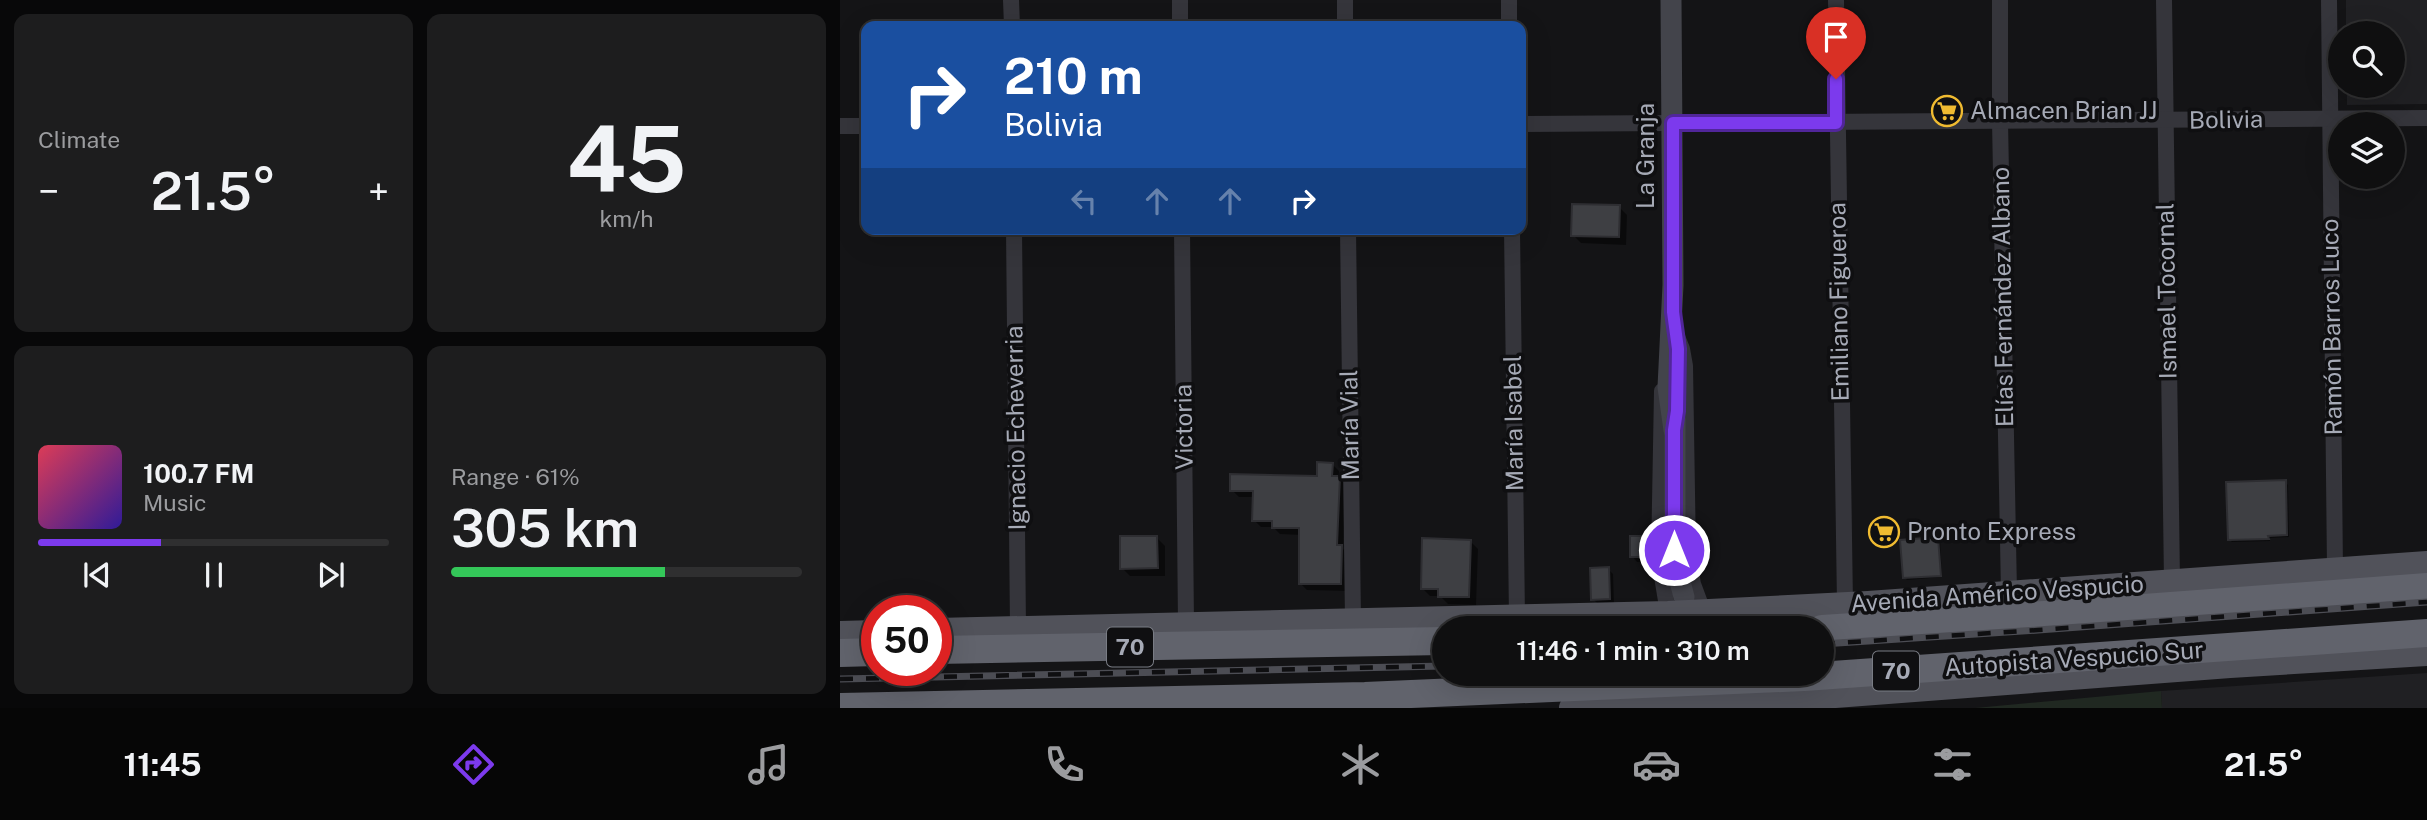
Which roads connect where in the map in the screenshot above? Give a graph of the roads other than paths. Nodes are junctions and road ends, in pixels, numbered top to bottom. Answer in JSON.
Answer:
{"nodes":[{"id":1,"x":1011,"y":0,"type":"edge"},
{"id":2,"x":1180,"y":0,"type":"edge"},
{"id":3,"x":1345,"y":0,"type":"edge"},
{"id":4,"x":1509,"y":0,"type":"edge"},
{"id":5,"x":1671,"y":0,"type":"edge"},
{"id":6,"x":1836,"y":0,"type":"edge"},
{"id":7,"x":2000,"y":0,"type":"edge"},
{"id":8,"x":2164,"y":0,"type":"edge"},
{"id":9,"x":2329,"y":0,"type":"edge"},
{"id":10,"x":1012,"y":21,"type":"edge"},
{"id":11,"x":1180,"y":21,"type":"edge"},
{"id":12,"x":1345,"y":21,"type":"edge"},
{"id":13,"x":1509,"y":21,"type":"edge"},
{"id":14,"x":2330,"y":112,"type":"edge"},
{"id":15,"x":2328,"y":118,"type":"edge"},
{"id":16,"x":2405,"y":118,"type":"edge"},
{"id":17,"x":2427,"y":118,"type":"edge"},
{"id":18,"x":2000,"y":121,"type":"junction"},
{"id":19,"x":2164,"y":121,"type":"junction"},
{"id":20,"x":1673,"y":123,"type":"junction"},
{"id":21,"x":1836,"y":123,"type":"junction"},
{"id":22,"x":1526,"y":124,"type":"edge"},
{"id":23,"x":840,"y":126,"type":"edge"},
{"id":24,"x":861,"y":126,"type":"edge"},
{"id":25,"x":2331,"y":189,"type":"edge"},
{"id":26,"x":1014,"y":235,"type":"edge"},
{"id":27,"x":1182,"y":235,"type":"edge"},
{"id":28,"x":1348,"y":235,"type":"edge"},
{"id":29,"x":1512,"y":235,"type":"edge"},
{"id":30,"x":1675,"y":323,"type":"junction"},
{"id":31,"x":1668,"y":354,"type":"junction"},
{"id":32,"x":1674,"y":430,"type":"junction"},
{"id":33,"x":2427,"y":563,"type":"edge"},
{"id":34,"x":2335,"y":570,"type":"junction"},
{"id":35,"x":2172,"y":582,"type":"junction"},
{"id":36,"x":2427,"y":587,"type":"edge"},
{"id":37,"x":2009,"y":593,"type":"junction"},
{"id":38,"x":1845,"y":604,"type":"junction"},
{"id":39,"x":1685,"y":607,"type":"junction"},
{"id":40,"x":1517,"y":616,"type":"edge"},
{"id":41,"x":1548,"y":616,"type":"edge"},
{"id":42,"x":1432,"y":620,"type":"edge"},
{"id":43,"x":1353,"y":621,"type":"junction"},
{"id":44,"x":1186,"y":624,"type":"junction"},
{"id":45,"x":1018,"y":627,"type":"junction"},
{"id":46,"x":1834,"y":627,"type":"edge"},
{"id":47,"x":952,"y":629,"type":"edge"},
{"id":48,"x":861,"y":632,"type":"edge"},
{"id":49,"x":840,"y":633,"type":"edge"},
{"id":50,"x":2427,"y":633,"type":"edge"},
{"id":51,"x":1432,"y":641,"type":"edge"},
{"id":52,"x":952,"y":650,"type":"edge"},
{"id":53,"x":861,"y":652,"type":"edge"},
{"id":54,"x":840,"y":653,"type":"edge"},
{"id":55,"x":2427,"y":654,"type":"edge"},
{"id":56,"x":1734,"y":705,"type":"edge"},
{"id":57,"x":840,"y":707,"type":"edge"},
{"id":58,"x":1571,"y":708,"type":"edge"}],
"edges":[{"from":1,"to":10,"type":"street"},
{"from":2,"to":11,"type":"street"},
{"from":3,"to":12,"type":"street"},
{"from":4,"to":13,"type":"street"},
{"from":5,"to":20,"type":"main road","name":"La Granja"},
{"from":6,"to":21,"type":"street","name":"Emiliano Figueroa"},
{"from":7,"to":18,"type":"street","name":"Elías Fernández Albano"},
{"from":8,"to":19,"type":"street","name":"Ismael Tocornal"},
{"from":9,"to":14,"type":"street","name":"Ramón Barros Luco"},
{"from":15,"to":19,"type":"street","name":"Bolivia"},
{"from":16,"to":17,"type":"street","name":"Bolivia"},
{"from":18,"to":19,"type":"street","name":"Bolivia"},
{"from":18,"to":21,"type":"street","name":"Bolivia"},
{"from":18,"to":37,"type":"street","name":"Elías Fernández Albano"},
{"from":19,"to":35,"type":"street","name":"Ismael Tocornal"},
{"from":20,"to":21,"type":"street","name":"Bolivia"},
{"from":20,"to":22,"type":"street","name":"Bolivia"},
{"from":20,"to":30,"type":"main road","name":"La Granja"},
{"from":21,"to":38,"type":"street","name":"Emiliano Figueroa"},
{"from":23,"to":24,"type":"street"},
{"from":25,"to":34,"type":"street","name":"Ramón Barros Luco"},
{"from":26,"to":45,"type":"street","name":"Ignacio Echeverria"},
{"from":27,"to":44,"type":"street","name":"Victoria"},
{"from":28,"to":43,"type":"street","name":"María Vial"},
{"from":29,"to":40,"type":"street","name":"María Isabel"},
{"from":30,"to":31,"type":"main road","name":"La Granja"},
{"from":30,"to":32,"type":"main road","name":"La Granja"},
{"from":30,"to":39,"type":"street","name":"La Granja"},
{"from":31,"to":32,"type":"main road","name":"La Granja"},
{"from":31,"to":39,"type":"street","name":"La Granja"},
{"from":32,"to":39,"type":"main road","name":"La Granja"},
{"from":33,"to":34,"type":"main road","name":"Avenida Américo Vespucio"},
{"from":34,"to":35,"type":"main road","name":"Avenida Américo Vespucio"},
{"from":35,"to":37,"type":"main road","name":"Avenida Américo Vespucio"},
{"from":36,"to":46,"type":"highway","name":"Autopista Vespucio Sur","number":"70"},
{"from":37,"to":38,"type":"main road","name":"Avenida Américo Vespucio"},
{"from":38,"to":39,"type":"main road","name":"Avenida Américo Vespucio"},
{"from":39,"to":41,"type":"main road","name":"Avenida Américo Vespucio"},
{"from":42,"to":43,"type":"main road","name":"Avenida Américo Vespucio"},
{"from":43,"to":44,"type":"main road","name":"Avenida Américo Vespucio"},
{"from":44,"to":45,"type":"main road","name":"Avenida Américo Vespucio"},
{"from":45,"to":47,"type":"main road","name":"Avenida Américo Vespucio"},
{"from":48,"to":49,"type":"main road"},
{"from":50,"to":57,"type":"highway","name":"Autopista Vespucio Sur","number":"70"},
{"from":51,"to":52,"type":"highway","number":"70"},
{"from":53,"to":54,"type":"highway"},
{"from":55,"to":56,"type":"main road"},
{"from":56,"to":58,"type":"main road"}]}
